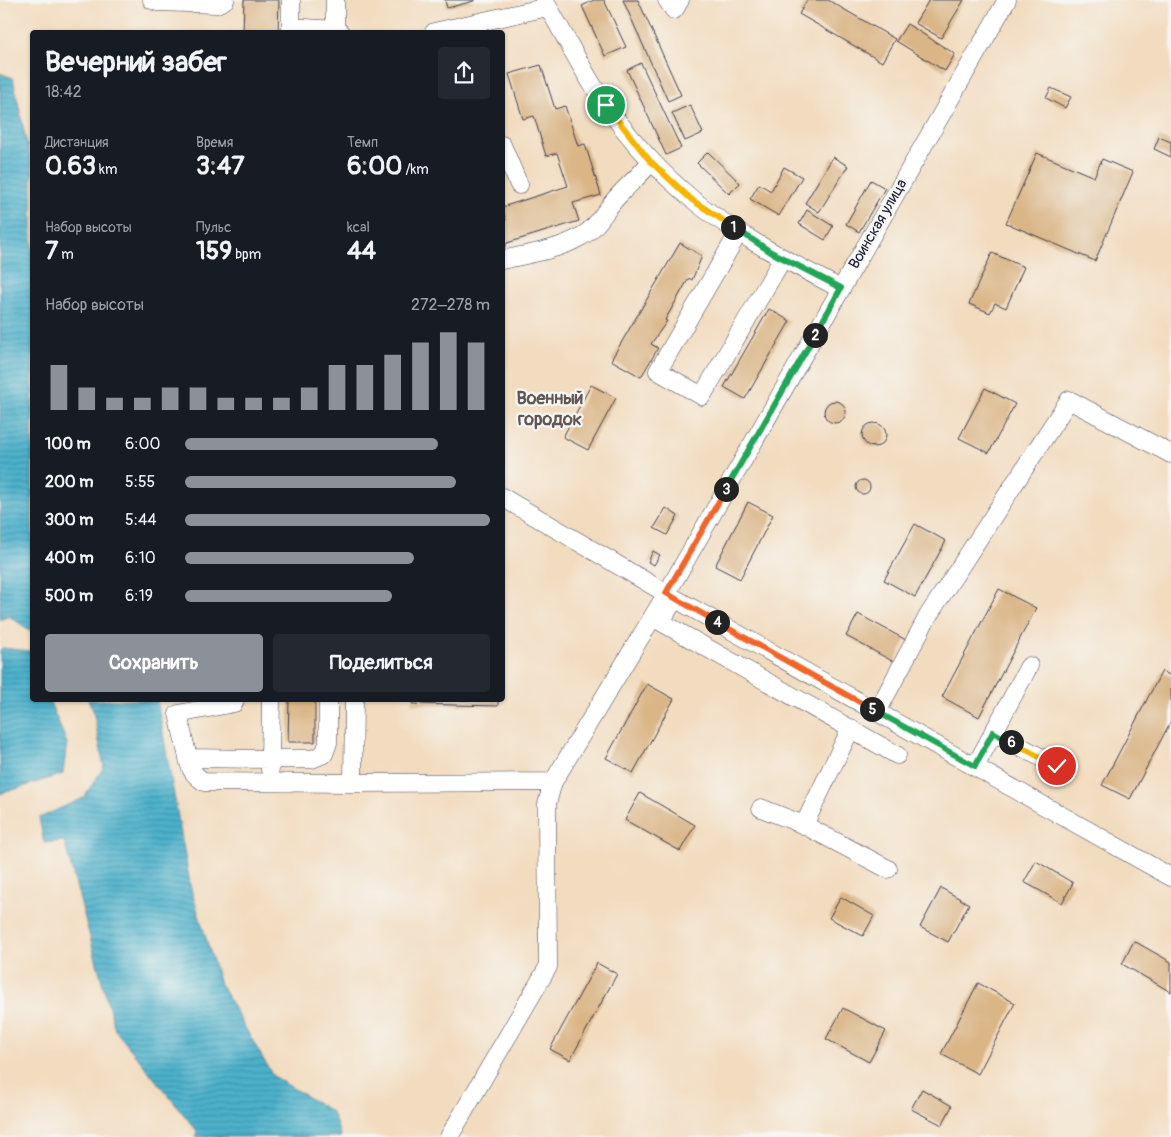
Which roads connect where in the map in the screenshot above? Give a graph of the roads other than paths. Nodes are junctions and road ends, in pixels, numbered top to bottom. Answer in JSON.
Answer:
{"nodes":[{"id":1,"x":152,"y":0,"type":"edge"},
{"id":2,"x":225,"y":0,"type":"edge"},
{"id":3,"x":291,"y":0,"type":"edge"},
{"id":4,"x":335,"y":0,"type":"edge"},
{"id":5,"x":667,"y":0,"type":"edge"},
{"id":6,"x":680,"y":0,"type":"edge"},
{"id":7,"x":1007,"y":0,"type":"edge"},
{"id":8,"x":546,"y":4,"type":"edge"},
{"id":9,"x":291,"y":30,"type":"edge"},
{"id":10,"x":338,"y":30,"type":"edge"},
{"id":11,"x":442,"y":30,"type":"edge"},
{"id":12,"x":505,"y":152,"type":"edge"},
{"id":13,"x":650,"y":161,"type":"junction"},
{"id":14,"x":519,"y":186,"type":"dead end"},
{"id":15,"x":740,"y":232,"type":"junction"},
{"id":16,"x":783,"y":258,"type":"junction"},
{"id":17,"x":505,"y":259,"type":"edge"},
{"id":18,"x":841,"y":288,"type":"junction"},
{"id":19,"x":1171,"y":454,"type":"edge"},
{"id":20,"x":505,"y":499,"type":"edge"},
{"id":21,"x":670,"y":595,"type":"junction"},
{"id":22,"x":1029,"y":666,"type":"dead end"},
{"id":23,"x":234,"y":702,"type":"edge"},
{"id":24,"x":271,"y":702,"type":"edge"},
{"id":25,"x":328,"y":702,"type":"edge"},
{"id":26,"x":354,"y":702,"type":"edge"},
{"id":27,"x":177,"y":707,"type":"edge"},
{"id":28,"x":877,"y":712,"type":"junction"},
{"id":29,"x":851,"y":728,"type":"junction"},
{"id":30,"x":993,"y":732,"type":"junction"},
{"id":31,"x":897,"y":755,"type":"dead end"},
{"id":32,"x":188,"y":758,"type":"junction"},
{"id":33,"x":270,"y":759,"type":"junction"},
{"id":34,"x":975,"y":766,"type":"junction"},
{"id":35,"x":1057,"y":766,"type":"dead end"},
{"id":36,"x":270,"y":782,"type":"junction"},
{"id":37,"x":353,"y":782,"type":"junction"},
{"id":38,"x":553,"y":782,"type":"junction"},
{"id":39,"x":761,"y":808,"type":"dead end"},
{"id":40,"x":804,"y":825,"type":"junction"},
{"id":41,"x":888,"y":869,"type":"dead end"},
{"id":42,"x":1171,"y":877,"type":"edge"},
{"id":43,"x":450,"y":1137,"type":"edge"}],
"edges":[{"from":1,"to":2,"type":"street"},
{"from":3,"to":9,"type":"street"},
{"from":4,"to":10,"type":"street"},
{"from":5,"to":6,"type":"street"},
{"from":7,"to":18,"type":"street","name":"Воинская улица"},
{"from":8,"to":11,"type":"street"},
{"from":8,"to":13,"type":"street"},
{"from":12,"to":14,"type":"street"},
{"from":13,"to":15,"type":"street"},
{"from":13,"to":17,"type":"street"},
{"from":15,"to":16,"type":"street"},
{"from":15,"to":16,"type":"street"},
{"from":16,"to":18,"type":"street"},
{"from":18,"to":21,"type":"street","name":"Воинская улица"},
{"from":19,"to":28,"type":"street"},
{"from":20,"to":21,"type":"street"},
{"from":21,"to":28,"type":"street"},
{"from":21,"to":29,"type":"street"},
{"from":21,"to":38,"type":"street"},
{"from":22,"to":30,"type":"street"},
{"from":23,"to":27,"type":"street"},
{"from":24,"to":33,"type":"street"},
{"from":25,"to":33,"type":"street"},
{"from":26,"to":37,"type":"street"},
{"from":27,"to":32,"type":"street"},
{"from":28,"to":34,"type":"street"},
{"from":29,"to":31,"type":"street"},
{"from":29,"to":40,"type":"street"},
{"from":30,"to":34,"type":"street"},
{"from":30,"to":35,"type":"street"},
{"from":32,"to":33,"type":"street"},
{"from":32,"to":36,"type":"street"},
{"from":33,"to":36,"type":"street"},
{"from":34,"to":42,"type":"street"},
{"from":36,"to":37,"type":"street"},
{"from":37,"to":38,"type":"street"},
{"from":38,"to":43,"type":"street"},
{"from":39,"to":40,"type":"street"},
{"from":40,"to":41,"type":"street"}]}
